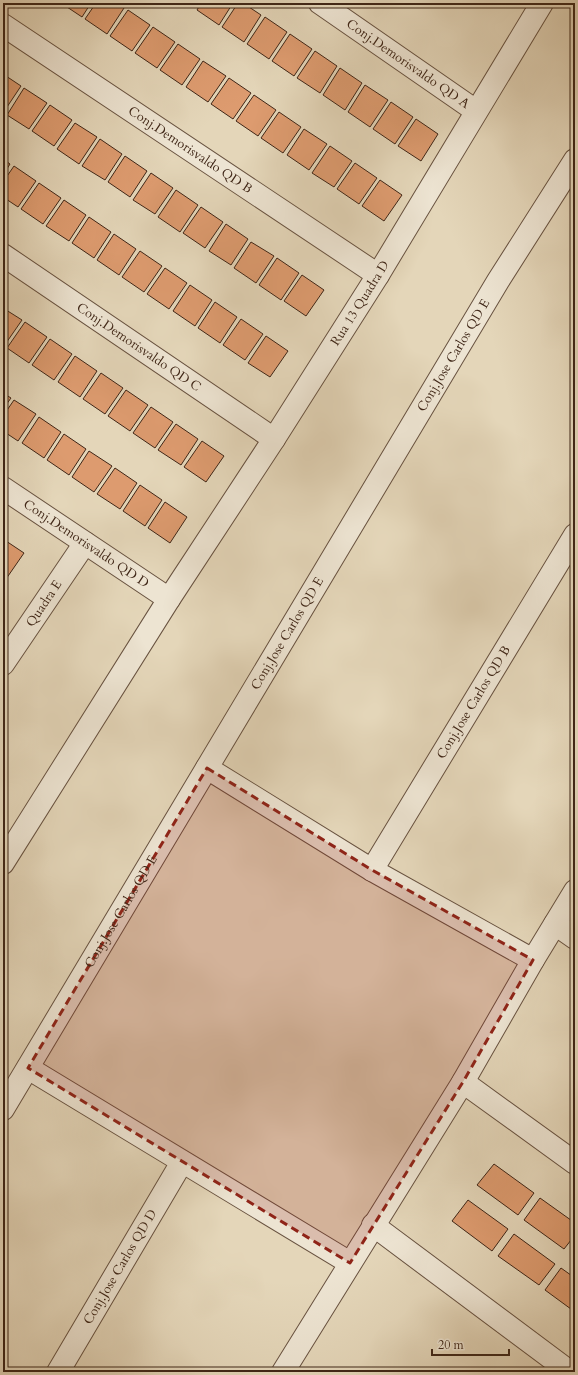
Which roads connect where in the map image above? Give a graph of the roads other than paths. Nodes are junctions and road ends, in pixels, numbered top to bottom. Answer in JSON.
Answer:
{"nodes":[{"id":1,"x":320,"y":3,"type":"edge"},
{"id":2,"x":542,"y":3,"type":"edge"},
{"id":3,"x":3,"y":26,"type":"edge"},
{"id":4,"x":476,"y":111,"type":"junction"},
{"id":5,"x":575,"y":160,"type":"edge"},
{"id":6,"x":3,"y":255,"type":"edge"},
{"id":7,"x":378,"y":275,"type":"junction"},
{"id":8,"x":274,"y":439,"type":"junction"},
{"id":9,"x":3,"y":488,"type":"edge"},
{"id":10,"x":575,"y":535,"type":"edge"},
{"id":11,"x":85,"y":542,"type":"junction"},
{"id":12,"x":169,"y":599,"type":"junction"},
{"id":13,"x":3,"y":664,"type":"edge"},
{"id":14,"x":207,"y":768,"type":"junction"},
{"id":15,"x":3,"y":864,"type":"edge"},
{"id":16,"x":372,"y":870,"type":"junction"},
{"id":17,"x":575,"y":891,"type":"edge"},
{"id":18,"x":555,"y":924,"type":"junction"},
{"id":19,"x":575,"y":938,"type":"edge"},
{"id":20,"x":533,"y":960,"type":"junction"},
{"id":21,"x":28,"y":1068,"type":"junction"},
{"id":22,"x":463,"y":1082,"type":"junction"},
{"id":23,"x":3,"y":1109,"type":"edge"},
{"id":24,"x":182,"y":1162,"type":"junction"},
{"id":25,"x":575,"y":1163,"type":"edge"},
{"id":26,"x":374,"y":1225,"type":"junction"},
{"id":27,"x":350,"y":1263,"type":"junction"},
{"id":28,"x":58,"y":1372,"type":"edge"},
{"id":29,"x":283,"y":1372,"type":"edge"},
{"id":30,"x":570,"y":1372,"type":"edge"}],
"edges":[{"from":1,"to":4,"type":"street","name":"Conj.Demorisvaldo QD A"},
{"from":2,"to":4,"type":"street","name":"Rua 13 Quadra D"},
{"from":3,"to":7,"type":"street","name":"Conj.Demorisvaldo QD B"},
{"from":4,"to":7,"type":"street","name":"Rua 13 Quadra D"},
{"from":5,"to":14,"type":"street","name":"Conj.Jose Carlos QD E"},
{"from":6,"to":8,"type":"street","name":"Conj.Demorisvaldo QD C"},
{"from":7,"to":8,"type":"street","name":"Rua 13 Quadra D"},
{"from":8,"to":12,"type":"street","name":"Rua 13 Quadra D"},
{"from":9,"to":11,"type":"street","name":"Conj.Demorisvaldo QD D"},
{"from":10,"to":16,"type":"street","name":"Conj.Jose Carlos QD B"},
{"from":11,"to":12,"type":"street","name":"Conj.Demorisvaldo QD D"},
{"from":11,"to":13,"type":"street","name":"Quadra E"},
{"from":12,"to":15,"type":"street","name":"Rua 13 Quadra D"},
{"from":14,"to":16,"type":"street"},
{"from":14,"to":21,"type":"street","name":"Conj.Jose Carlos QD E"},
{"from":16,"to":20,"type":"street"},
{"from":17,"to":18,"type":"street"},
{"from":18,"to":19,"type":"street"},
{"from":18,"to":20,"type":"street"},
{"from":20,"to":22,"type":"street"},
{"from":21,"to":23,"type":"street","name":"Conj.Jose Carlos QD E"},
{"from":21,"to":24,"type":"street"},
{"from":22,"to":25,"type":"street"},
{"from":22,"to":26,"type":"street"},
{"from":24,"to":27,"type":"street"},
{"from":24,"to":28,"type":"street","name":"Conj.Jose Carlos QD D"},
{"from":26,"to":27,"type":"street"},
{"from":26,"to":30,"type":"street"},
{"from":27,"to":29,"type":"street"}]}
